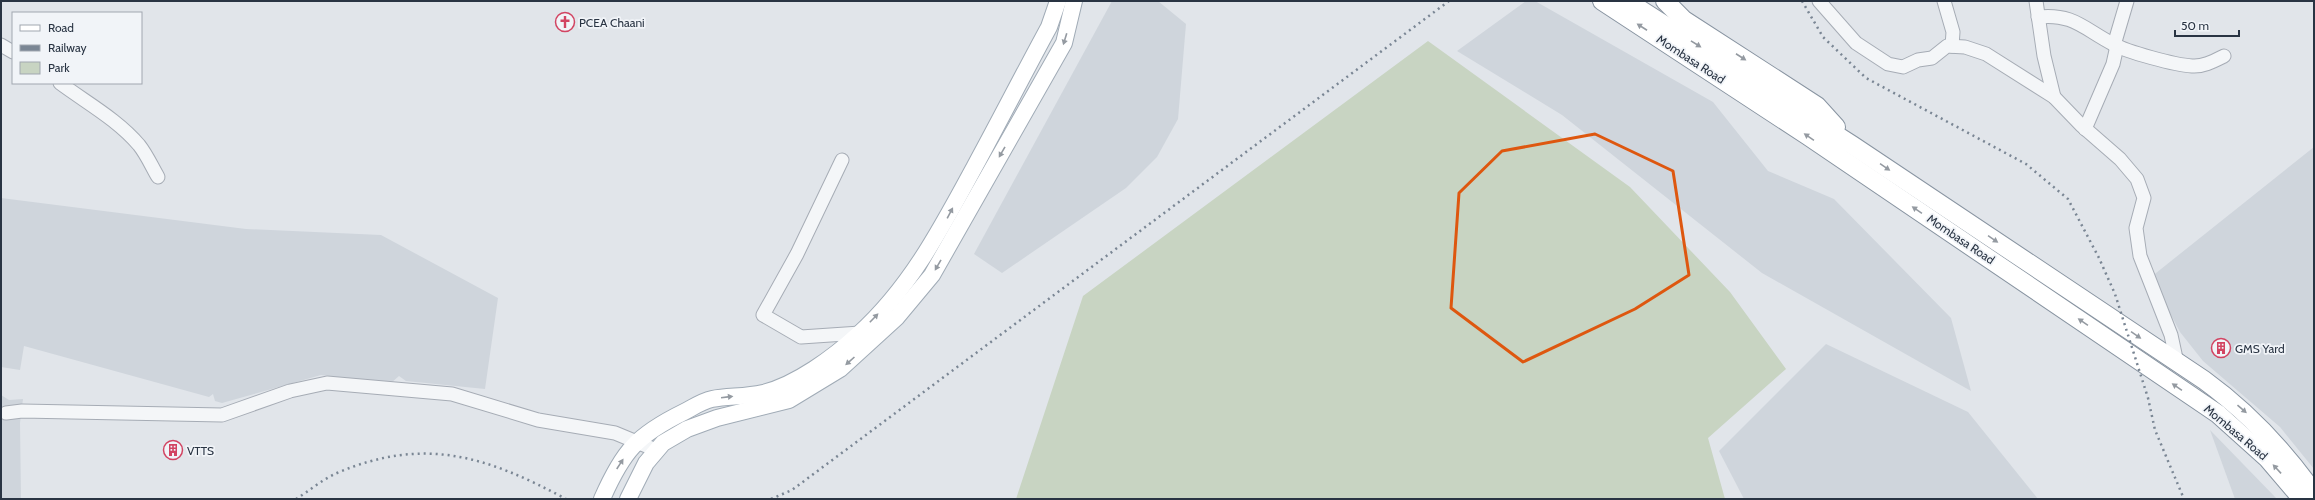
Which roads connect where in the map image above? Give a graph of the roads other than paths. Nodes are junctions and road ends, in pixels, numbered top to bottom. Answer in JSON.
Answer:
{"nodes":[{"id":1,"x":1058,"y":1,"type":"edge"},
{"id":2,"x":1074,"y":1,"type":"edge"},
{"id":3,"x":1602,"y":1,"type":"edge"},
{"id":4,"x":1627,"y":1,"type":"edge"},
{"id":5,"x":1653,"y":1,"type":"edge"},
{"id":6,"x":1665,"y":1,"type":"edge"},
{"id":7,"x":1819,"y":1,"type":"edge"},
{"id":8,"x":1944,"y":1,"type":"edge"},
{"id":9,"x":2036,"y":1,"type":"edge"},
{"id":10,"x":2127,"y":1,"type":"edge"},
{"id":11,"x":2038,"y":17,"type":"junction"},
{"id":12,"x":1684,"y":20,"type":"junction"},
{"id":13,"x":1,"y":45,"type":"edge"},
{"id":14,"x":1952,"y":46,"type":"junction"},
{"id":15,"x":2115,"y":46,"type":"junction"},
{"id":16,"x":12,"y":51,"type":"edge"},
{"id":17,"x":2224,"y":56,"type":"dead end"},
{"id":18,"x":61,"y":84,"type":"edge"},
{"id":19,"x":2054,"y":97,"type":"junction"},
{"id":20,"x":2085,"y":129,"type":"junction"},
{"id":21,"x":1852,"y":145,"type":"junction"},
{"id":22,"x":842,"y":160,"type":"dead end"},
{"id":23,"x":158,"y":177,"type":"dead end"},
{"id":24,"x":860,"y":333,"type":"junction"},
{"id":25,"x":2177,"y":363,"type":"junction"},
{"id":26,"x":6,"y":413,"type":"dead end"},
{"id":27,"x":637,"y":441,"type":"junction"},
{"id":28,"x":656,"y":450,"type":"junction"},
{"id":29,"x":2314,"y":493,"type":"edge"},
{"id":30,"x":602,"y":499,"type":"edge"},
{"id":31,"x":628,"y":499,"type":"edge"},
{"id":32,"x":2302,"y":499,"type":"edge"}],
"edges":[{"from":24,"to":1,"type":"main road","one_way":true},
{"from":2,"to":28,"type":"main road","one_way":true},
{"from":32,"to":3,"type":"highway","name":"Mombasa Road","one_way":true},
{"from":4,"to":21,"type":"highway","name":"Mombasa Road","one_way":true},
{"from":5,"to":12,"type":"highway"},
{"from":6,"to":12,"type":"highway"},
{"from":7,"to":14,"type":"street"},
{"from":8,"to":14,"type":"street"},
{"from":9,"to":11,"type":"street"},
{"from":10,"to":15,"type":"street"},
{"from":11,"to":15,"type":"street"},
{"from":11,"to":19,"type":"street"},
{"from":12,"to":21,"type":"highway","one_way":true},
{"from":13,"to":16,"type":"street"},
{"from":14,"to":19,"type":"street"},
{"from":15,"to":17,"type":"street"},
{"from":15,"to":20,"type":"street"},
{"from":18,"to":23,"type":"street"},
{"from":19,"to":20,"type":"street"},
{"from":20,"to":25,"type":"street"},
{"from":21,"to":25,"type":"highway","name":"Mombasa Road","one_way":true},
{"from":22,"to":24,"type":"street"},
{"from":27,"to":24,"type":"main road","one_way":true},
{"from":25,"to":29,"type":"highway","name":"Mombasa Road","one_way":true},
{"from":26,"to":27,"type":"street"},
{"from":27,"to":28,"type":"street"},
{"from":30,"to":27,"type":"main road","one_way":true},
{"from":28,"to":31,"type":"main road"}]}
